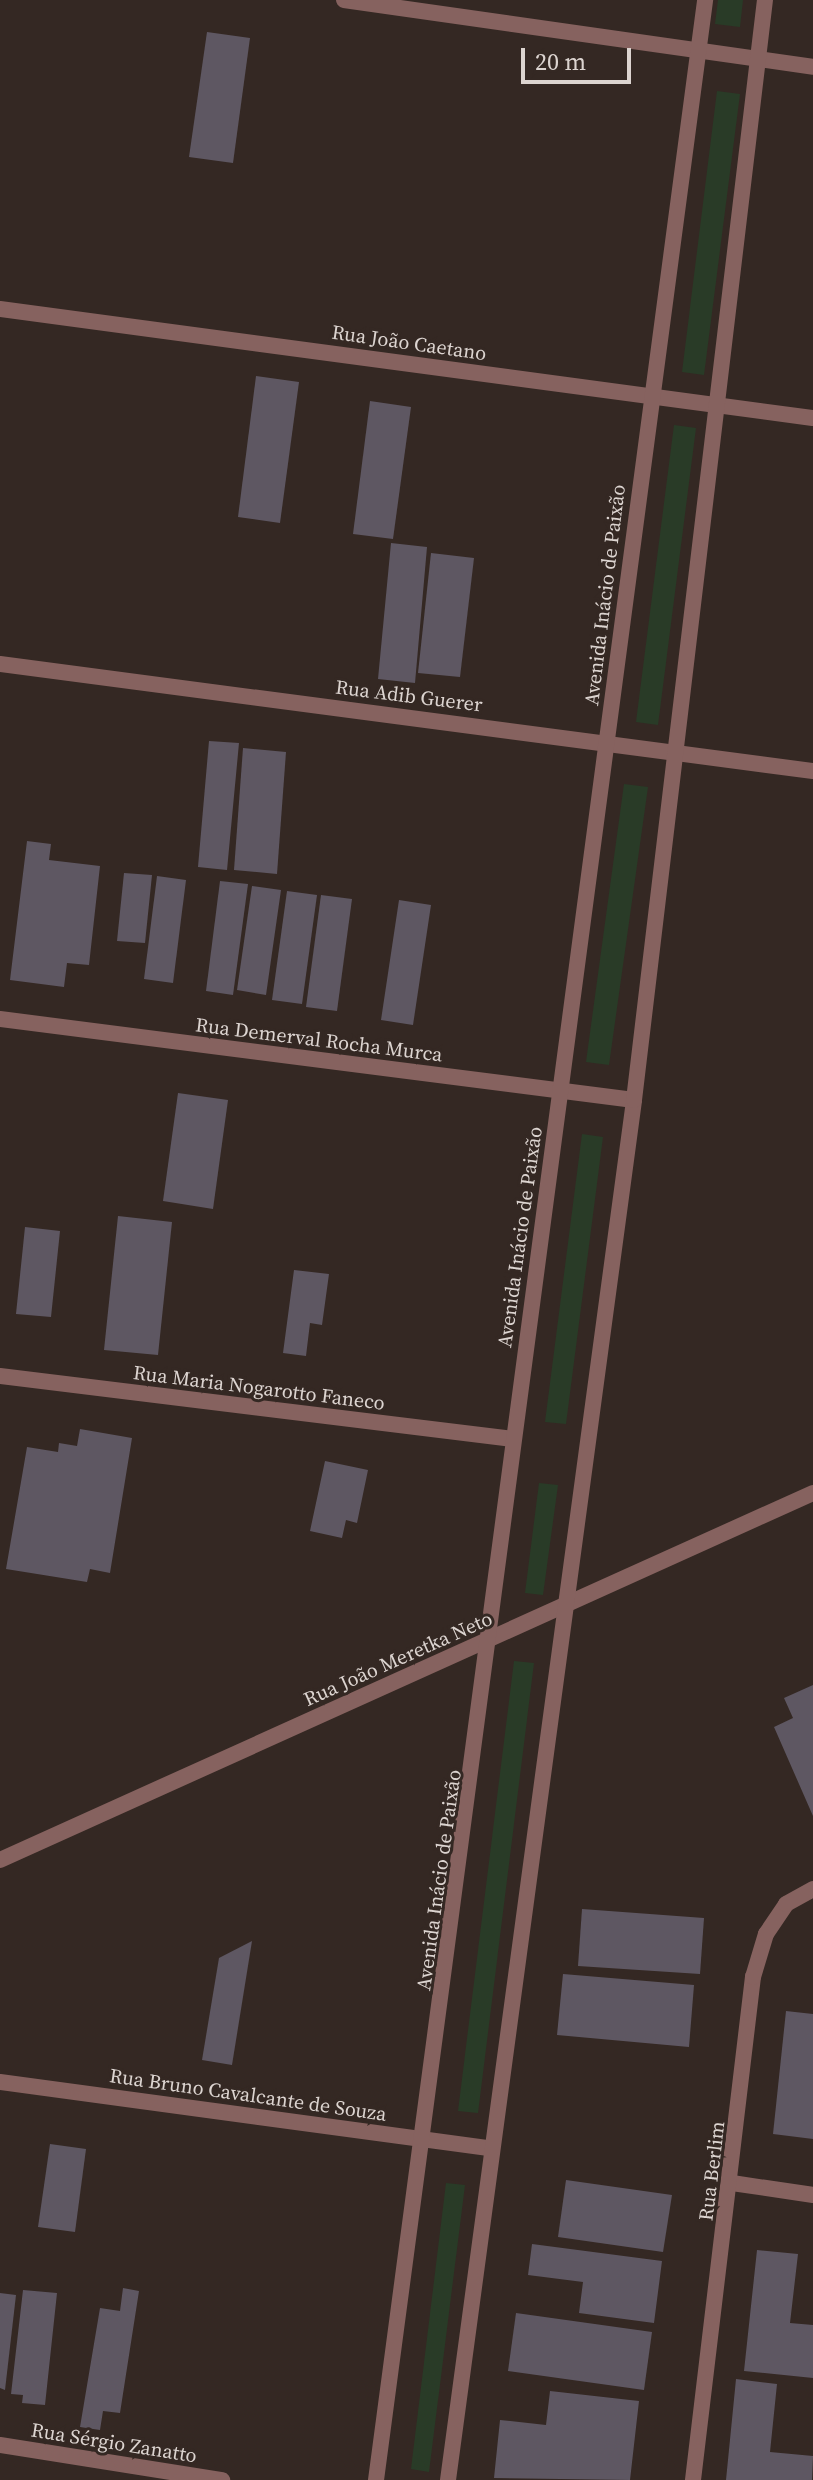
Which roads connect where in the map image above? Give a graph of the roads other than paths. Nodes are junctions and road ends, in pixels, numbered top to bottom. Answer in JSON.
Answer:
{"nodes":[{"id":1,"x":344,"y":0,"type":"edge"},
{"id":2,"x":705,"y":0,"type":"edge"},
{"id":3,"x":765,"y":0,"type":"edge"},
{"id":4,"x":700,"y":51,"type":"junction"},
{"id":5,"x":756,"y":59,"type":"junction"},
{"id":6,"x":813,"y":67,"type":"edge"},
{"id":7,"x":0,"y":309,"type":"edge"},
{"id":8,"x":651,"y":396,"type":"junction"},
{"id":9,"x":715,"y":404,"type":"junction"},
{"id":10,"x":813,"y":418,"type":"edge"},
{"id":11,"x":0,"y":664,"type":"edge"},
{"id":12,"x":606,"y":741,"type":"junction"},
{"id":13,"x":675,"y":752,"type":"junction"},
{"id":14,"x":813,"y":771,"type":"edge"},
{"id":15,"x":0,"y":1019,"type":"edge"},
{"id":16,"x":559,"y":1090,"type":"junction"},
{"id":17,"x":634,"y":1100,"type":"junction"},
{"id":18,"x":0,"y":1376,"type":"edge"},
{"id":19,"x":513,"y":1439,"type":"junction"},
{"id":20,"x":813,"y":1493,"type":"edge"},
{"id":21,"x":567,"y":1604,"type":"junction"},
{"id":22,"x":491,"y":1639,"type":"junction"},
{"id":23,"x":0,"y":1860,"type":"edge"},
{"id":24,"x":813,"y":1889,"type":"edge"},
{"id":25,"x":0,"y":2082,"type":"edge"},
{"id":26,"x":424,"y":2138,"type":"junction"},
{"id":27,"x":491,"y":2148,"type":"junction"},
{"id":28,"x":732,"y":2183,"type":"junction"},
{"id":29,"x":813,"y":2195,"type":"edge"},
{"id":30,"x":0,"y":2445,"type":"edge"},
{"id":31,"x":222,"y":2480,"type":"edge"},
{"id":32,"x":376,"y":2480,"type":"edge"},
{"id":33,"x":448,"y":2480,"type":"edge"},
{"id":34,"x":693,"y":2480,"type":"edge"}],
"edges":[{"from":1,"to":4,"type":"street"},
{"from":2,"to":4,"type":"street","name":"Avenida Inácio de Paixão"},
{"from":3,"to":5,"type":"street"},
{"from":4,"to":5,"type":"street"},
{"from":4,"to":8,"type":"street","name":"Avenida Inácio de Paixão"},
{"from":5,"to":6,"type":"street"},
{"from":5,"to":9,"type":"street"},
{"from":7,"to":8,"type":"street","name":"Rua João Caetano"},
{"from":8,"to":9,"type":"street","name":"Rua João Caetano"},
{"from":8,"to":12,"type":"street","name":"Avenida Inácio de Paixão"},
{"from":9,"to":10,"type":"street","name":"Rua João Caetano"},
{"from":9,"to":13,"type":"street"},
{"from":11,"to":12,"type":"street","name":"Rua Adib Guerer"},
{"from":12,"to":13,"type":"street","name":"Rua Adib Guerer"},
{"from":12,"to":16,"type":"street","name":"Avenida Inácio de Paixão"},
{"from":13,"to":14,"type":"street","name":"Rua Adib Guerer"},
{"from":13,"to":17,"type":"street"},
{"from":15,"to":16,"type":"street","name":"Rua Demerval Rocha Murca"},
{"from":16,"to":17,"type":"street","name":"Rua Demerval Rocha Murca"},
{"from":16,"to":19,"type":"street","name":"Avenida Inácio de Paixão"},
{"from":17,"to":21,"type":"street"},
{"from":18,"to":19,"type":"street","name":"Rua Maria Nogarotto Faneco"},
{"from":19,"to":22,"type":"street","name":"Avenida Inácio de Paixão"},
{"from":20,"to":21,"type":"street","name":"Rua João Meretka Neto"},
{"from":21,"to":22,"type":"street","name":"Rua João Meretka Neto"},
{"from":21,"to":27,"type":"street"},
{"from":22,"to":23,"type":"street","name":"Rua João Meretka Neto"},
{"from":22,"to":26,"type":"street","name":"Avenida Inácio de Paixão"},
{"from":24,"to":28,"type":"street","name":"Rua Berlim"},
{"from":25,"to":26,"type":"street","name":"Rua Bruno Cavalcante de Souza"},
{"from":26,"to":27,"type":"street","name":"Rua Bruno Cavalcante de Souza"},
{"from":26,"to":32,"type":"street","name":"Avenida Inácio de Paixão"},
{"from":27,"to":33,"type":"street"},
{"from":28,"to":29,"type":"street"},
{"from":28,"to":34,"type":"street","name":"Rua Berlim"},
{"from":30,"to":31,"type":"street","name":"Rua Sérgio Zanatto"}]}
